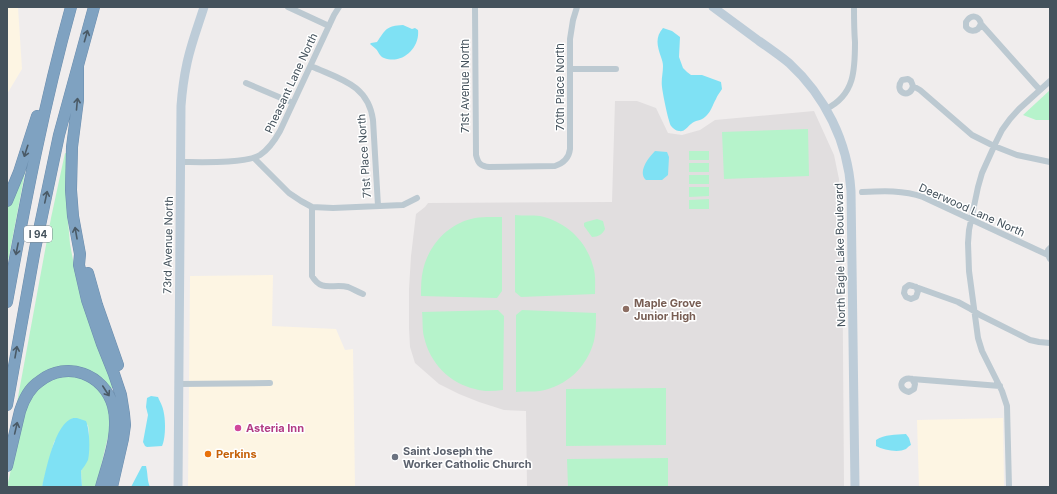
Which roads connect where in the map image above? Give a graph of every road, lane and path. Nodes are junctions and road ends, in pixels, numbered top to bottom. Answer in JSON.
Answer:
{"nodes":[{"id":1,"x":71,"y":7,"type":"edge"},
{"id":2,"x":94,"y":7,"type":"edge"},
{"id":3,"x":204,"y":7,"type":"edge"},
{"id":4,"x":288,"y":7,"type":"edge"},
{"id":5,"x":339,"y":7,"type":"edge"},
{"id":6,"x":475,"y":7,"type":"edge"},
{"id":7,"x":577,"y":7,"type":"edge"},
{"id":8,"x":713,"y":7,"type":"edge"},
{"id":9,"x":854,"y":7,"type":"edge"},
{"id":10,"x":980,"y":24,"type":"dead end"},
{"id":11,"x":329,"y":26,"type":"junction"},
{"id":12,"x":64,"y":34,"type":"junction"},
{"id":13,"x":78,"y":66,"type":"junction"},
{"id":14,"x":311,"y":66,"type":"junction"},
{"id":15,"x":570,"y":69,"type":"junction"},
{"id":16,"x":616,"y":69,"type":"dead end"},
{"id":17,"x":1050,"y":81,"type":"edge"},
{"id":18,"x":246,"y":83,"type":"dead end"},
{"id":19,"x":913,"y":86,"type":"dead end"},
{"id":20,"x":1040,"y":90,"type":"junction"},
{"id":21,"x":293,"y":103,"type":"junction"},
{"id":22,"x":826,"y":109,"type":"junction"},
{"id":23,"x":994,"y":146,"type":"junction"},
{"id":24,"x":254,"y":158,"type":"junction"},
{"id":25,"x":180,"y":162,"type":"junction"},
{"id":26,"x":1050,"y":162,"type":"edge"},
{"id":27,"x":560,"y":164,"type":"joint"},
{"id":28,"x":862,"y":192,"type":"dead end"},
{"id":29,"x":417,"y":198,"type":"dead end"},
{"id":30,"x":7,"y":201,"type":"edge"},
{"id":31,"x":378,"y":206,"type":"junction"},
{"id":32,"x":312,"y":207,"type":"junction"},
{"id":33,"x":971,"y":220,"type":"junction"},
{"id":34,"x":1050,"y":248,"type":"edge"},
{"id":35,"x":1049,"y":257,"type":"edge"},
{"id":36,"x":916,"y":287,"type":"dead end"},
{"id":37,"x":363,"y":294,"type":"dead end"},
{"id":38,"x":7,"y":302,"type":"edge"},
{"id":39,"x":974,"y":311,"type":"junction"},
{"id":40,"x":1050,"y":343,"type":"edge"},
{"id":41,"x":912,"y":379,"type":"dead end"},
{"id":42,"x":270,"y":383,"type":"dead end"},
{"id":43,"x":178,"y":384,"type":"junction"},
{"id":44,"x":1000,"y":386,"type":"junction"},
{"id":45,"x":7,"y":405,"type":"edge"},
{"id":46,"x":7,"y":466,"type":"edge"},
{"id":47,"x":113,"y":483,"type":"edge"},
{"id":48,"x":101,"y":487,"type":"edge"},
{"id":49,"x":178,"y":487,"type":"edge"},
{"id":50,"x":855,"y":487,"type":"edge"},
{"id":51,"x":1009,"y":487,"type":"edge"}],
"edges":[{"from":1,"to":12,"type":"highway","number":"I 94"},
{"from":13,"to":2,"type":"highway","number":"I 94","one_way":true},
{"from":3,"to":25,"type":"street","name":"73rd Avenue North"},
{"from":4,"to":11,"type":"street"},
{"from":5,"to":11,"type":"street","name":"Pheasant Lane North"},
{"from":6,"to":27,"type":"street","name":"71st Avenue North"},
{"from":7,"to":15,"type":"street","name":"70th Place North"},
{"from":8,"to":22,"type":"street","name":"North Eagle Lake Boulevard"},
{"from":9,"to":22,"type":"street"},
{"from":10,"to":20,"type":"street"},
{"from":11,"to":14,"type":"street","name":"Pheasant Lane North"},
{"from":12,"to":30,"type":"highway","one_way":true},
{"from":12,"to":38,"type":"highway","number":"I 94","one_way":true},
{"from":45,"to":13,"type":"highway","number":"I 94","one_way":true},
{"from":47,"to":13,"type":"highway","one_way":true},
{"from":14,"to":21,"type":"street","name":"Pheasant Lane North"},
{"from":14,"to":31,"type":"street","name":"71st Place North"},
{"from":15,"to":16,"type":"street"},
{"from":15,"to":27,"type":"street","name":"70th Place North"},
{"from":17,"to":20,"type":"street"},
{"from":18,"to":21,"type":"street"},
{"from":19,"to":23,"type":"street"},
{"from":20,"to":23,"type":"street"},
{"from":21,"to":24,"type":"street","name":"Pheasant Lane North"},
{"from":22,"to":50,"type":"street","name":"North Eagle Lake Boulevard"},
{"from":23,"to":26,"type":"street"},
{"from":23,"to":33,"type":"street"},
{"from":24,"to":25,"type":"street","name":"Pheasant Lane North"},
{"from":24,"to":32,"type":"street"},
{"from":25,"to":43,"type":"street","name":"73rd Avenue North"},
{"from":28,"to":33,"type":"street","name":"Deerwood Lane North"},
{"from":29,"to":31,"type":"street"},
{"from":31,"to":32,"type":"street"},
{"from":32,"to":37,"type":"street"},
{"from":33,"to":35,"type":"street","name":"Deerwood Lane North"},
{"from":33,"to":39,"type":"street"},
{"from":34,"to":35,"type":"street","name":"Deerwood Lane North"},
{"from":36,"to":39,"type":"street"},
{"from":39,"to":40,"type":"street"},
{"from":39,"to":44,"type":"street"},
{"from":41,"to":44,"type":"street"},
{"from":42,"to":43,"type":"street"},
{"from":43,"to":49,"type":"street","name":"73rd Avenue North"},
{"from":44,"to":51,"type":"street"},
{"from":46,"to":48,"type":"highway","one_way":true}]}
